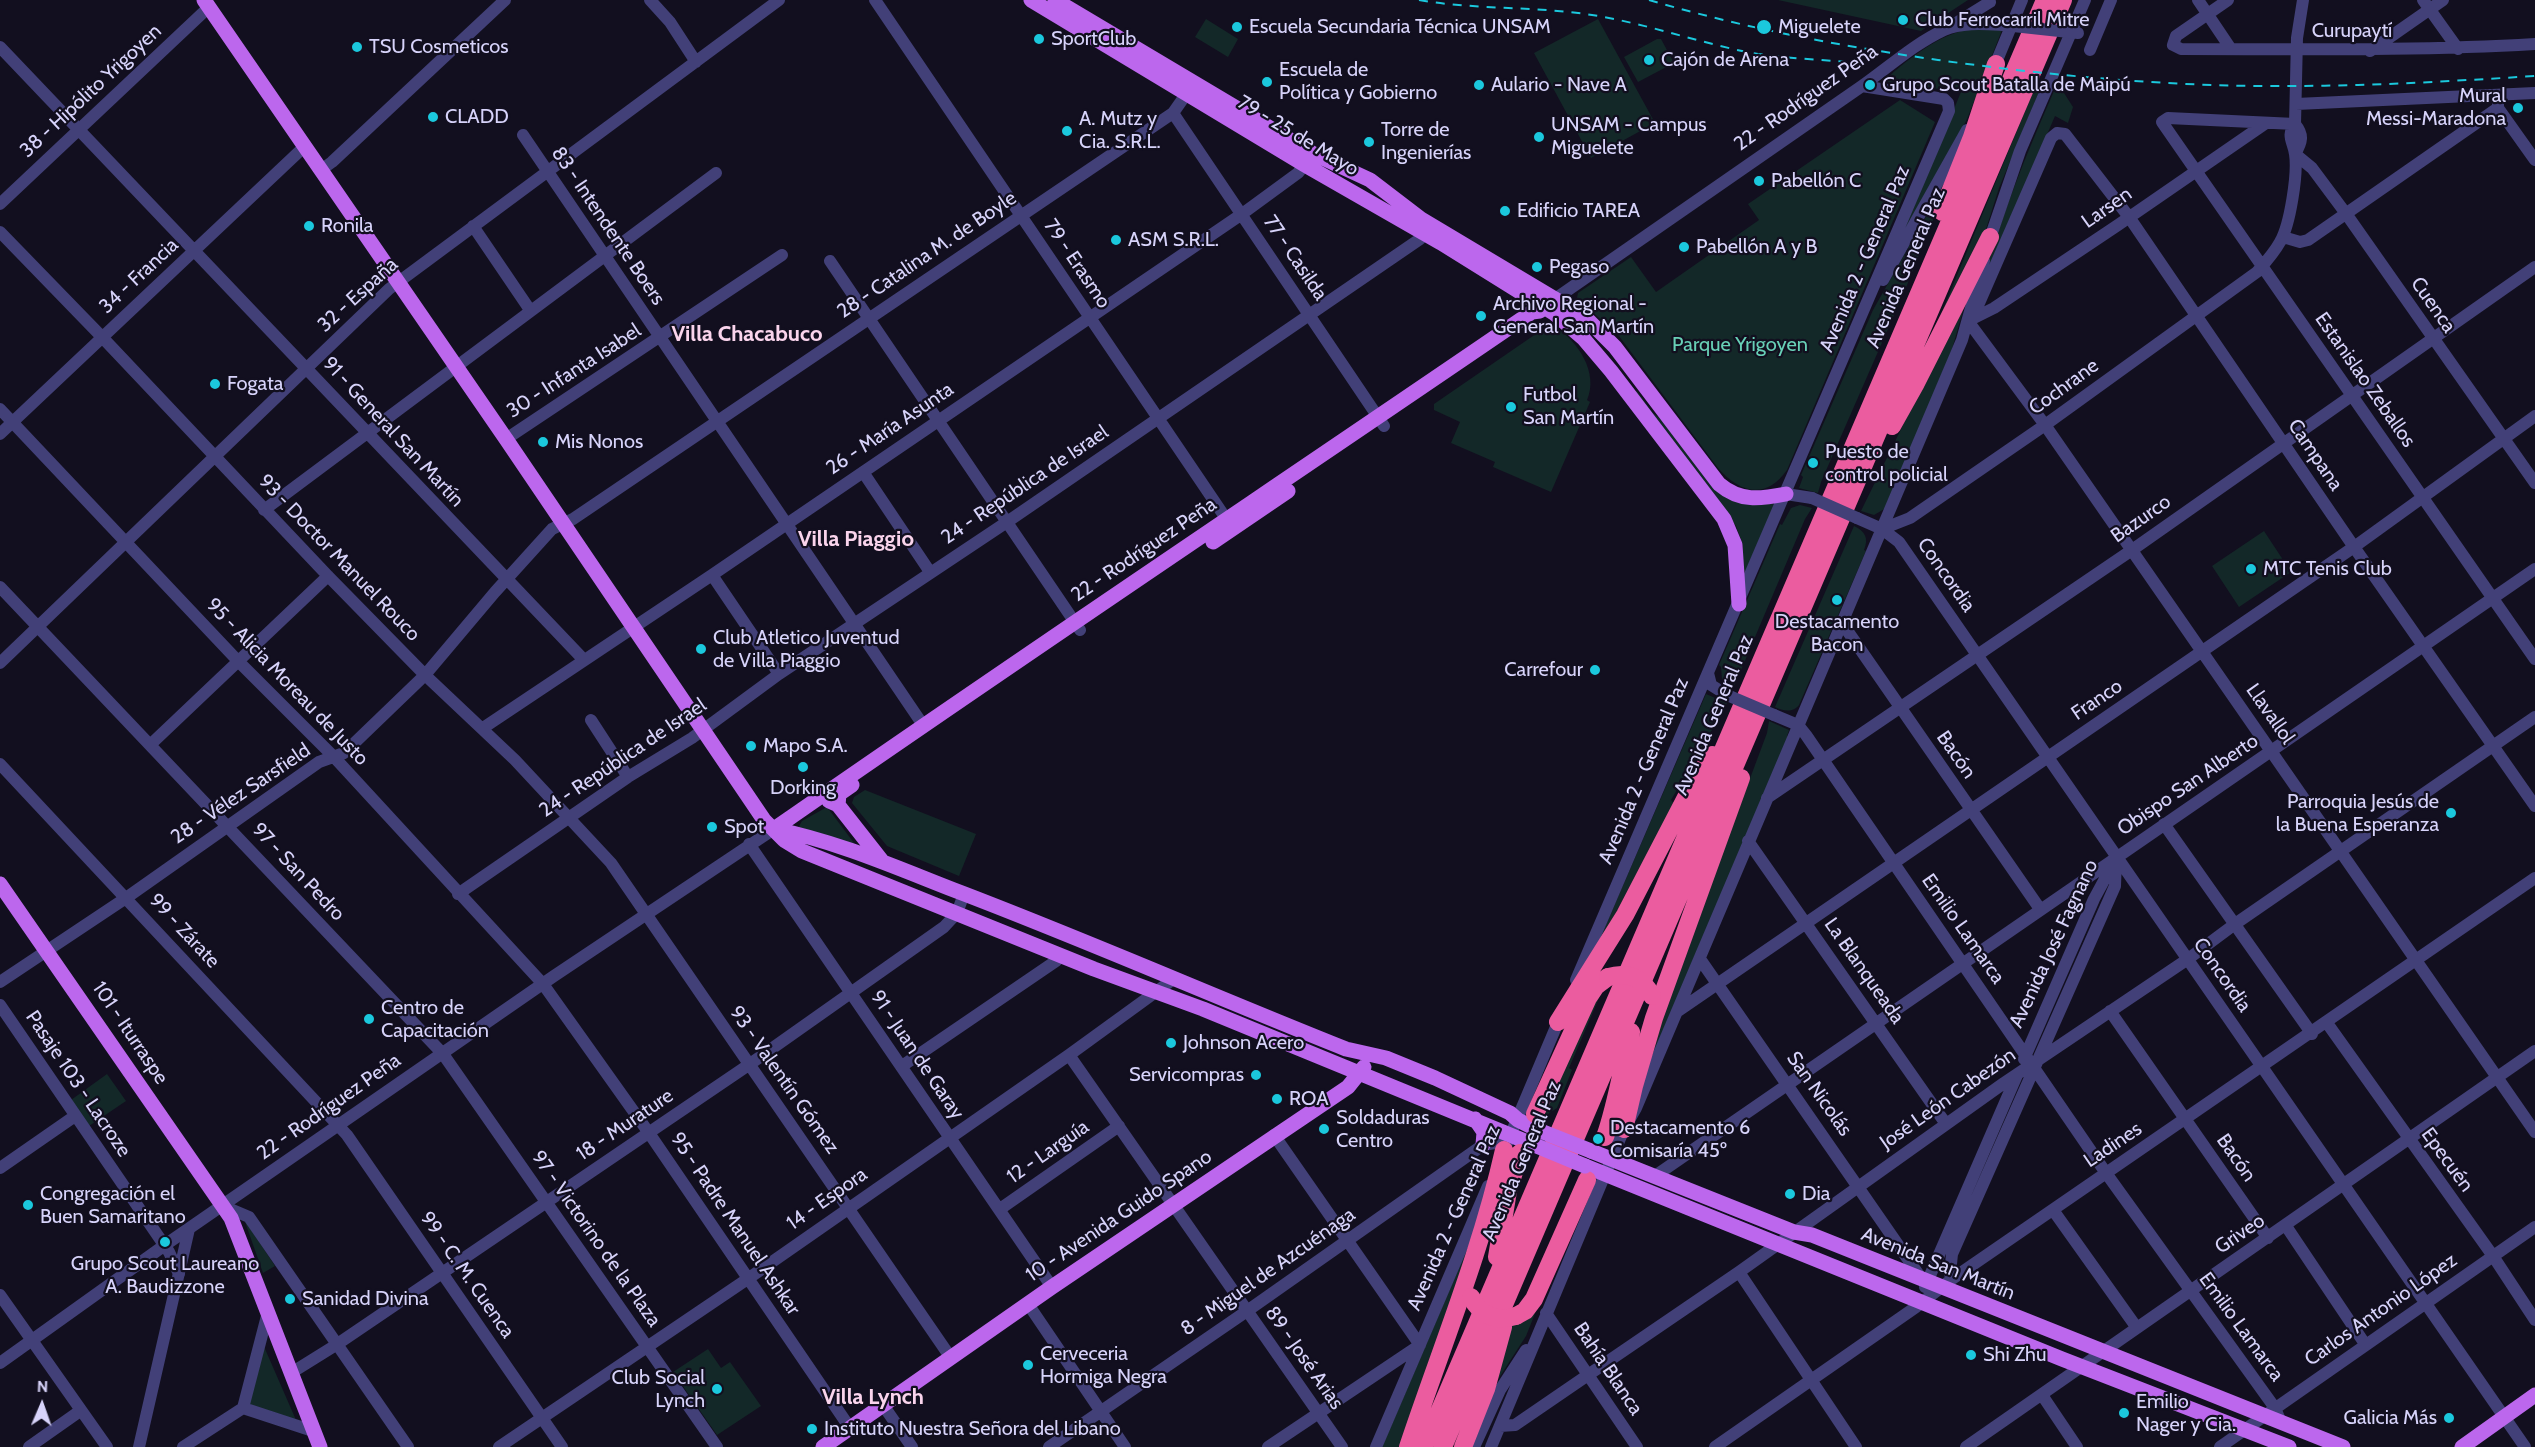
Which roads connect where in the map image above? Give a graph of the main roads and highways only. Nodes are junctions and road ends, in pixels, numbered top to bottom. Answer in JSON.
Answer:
{"nodes":[{"id":1,"x":1031,"y":0,"type":"edge"},
{"id":2,"x":1055,"y":0,"type":"edge"},
{"id":3,"x":2045,"y":0,"type":"edge"},
{"id":4,"x":2063,"y":0,"type":"edge"},
{"id":5,"x":206,"y":4,"type":"edge"},
{"id":6,"x":1996,"y":64,"type":"road end"},
{"id":7,"x":1308,"y":159,"type":"junction"},
{"id":8,"x":1990,"y":237,"type":"road end"},
{"id":9,"x":1546,"y":306,"type":"junction"},
{"id":10,"x":1909,"y":316,"type":"junction"},
{"id":11,"x":1381,"y":421,"type":"junction"},
{"id":12,"x":1786,"y":494,"type":"road end"},
{"id":13,"x":1853,"y":511,"type":"junction"},
{"id":14,"x":1739,"y":604,"type":"road end"},
{"id":15,"x":1077,"y":626,"type":"junction"},
{"id":16,"x":1768,"y":710,"type":"junction"},
{"id":17,"x":1738,"y":716,"type":"junction"},
{"id":18,"x":835,"y":800,"type":"junction"},
{"id":19,"x":774,"y":829,"type":"junction"},
{"id":20,"x":884,"y":863,"type":"junction"},
{"id":21,"x":0,"y":884,"type":"edge"},
{"id":22,"x":1648,"y":967,"type":"junction"},
{"id":23,"x":1654,"y":1018,"type":"junction"},
{"id":24,"x":1558,"y":1022,"type":"road end"},
{"id":25,"x":1371,"y":1054,"type":"junction"},
{"id":26,"x":1360,"y":1074,"type":"junction"},
{"id":27,"x":1475,"y":1119,"type":"junction"},
{"id":28,"x":1624,"y":1129,"type":"road end"},
{"id":29,"x":1605,"y":1137,"type":"dead end"},
{"id":30,"x":1523,"y":1138,"type":"junction"},
{"id":31,"x":1483,"y":1145,"type":"road end"},
{"id":32,"x":1586,"y":1173,"type":"junction"},
{"id":33,"x":1513,"y":1284,"type":"junction"},
{"id":34,"x":1470,"y":1288,"type":"junction"},
{"id":35,"x":1472,"y":1336,"type":"junction"},
{"id":36,"x":2535,"y":1395,"type":"edge"},
{"id":37,"x":320,"y":1447,"type":"edge"},
{"id":38,"x":823,"y":1447,"type":"edge"},
{"id":39,"x":1408,"y":1447,"type":"edge"},
{"id":40,"x":1424,"y":1447,"type":"edge"},
{"id":41,"x":1443,"y":1447,"type":"edge"},
{"id":42,"x":1463,"y":1447,"type":"edge"},
{"id":43,"x":2289,"y":1447,"type":"edge"},
{"id":44,"x":2343,"y":1447,"type":"edge"},
{"id":45,"x":2462,"y":1447,"type":"edge"}],
"edges":[{"from":1,"to":7,"type":"main road","name":"79 - 25 de Mayo"},
{"from":2,"to":7,"type":"main road","name":"79 - 25 de Mayo"},
{"from":3,"to":10,"type":"highway","name":"Avenida General Paz"},
{"from":4,"to":13,"type":"highway","name":"Avenida General Paz"},
{"from":5,"to":19,"type":"main road"},
{"from":6,"to":10,"type":"highway"},
{"from":7,"to":9,"type":"main road","name":"79 - 25 de Mayo"},
{"from":8,"to":13,"type":"highway"},
{"from":9,"to":11,"type":"main road","name":"22 - Rodríguez Peña"},
{"from":9,"to":12,"type":"main road"},
{"from":9,"to":14,"type":"main road"},
{"from":10,"to":17,"type":"highway","name":"Avenida General Paz"},
{"from":11,"to":15,"type":"main road","name":"22 - Rodríguez Peña"},
{"from":11,"to":15,"type":"main road","name":"22 - Rodríguez Peña"},
{"from":13,"to":16,"type":"highway","name":"Avenida General Paz"},
{"from":15,"to":18,"type":"main road","name":"22 - Rodríguez Peña"},
{"from":15,"to":19,"type":"main road","name":"22 - Rodríguez Peña"},
{"from":16,"to":22,"type":"highway","name":"Avenida General Paz"},
{"from":16,"to":23,"type":"highway"},
{"from":17,"to":24,"type":"highway"},
{"from":17,"to":35,"type":"highway","name":"Avenida General Paz"},
{"from":18,"to":19,"type":"main road","name":"22 - Rodríguez Peña"},
{"from":18,"to":20,"type":"main road"},
{"from":19,"to":20,"type":"main road","name":"Avenida San Martín"},
{"from":19,"to":26,"type":"main road"},
{"from":20,"to":25,"type":"main road","name":"Avenida San Martín"},
{"from":21,"to":37,"type":"main road","name":"101 - Iturraspe"},
{"from":22,"to":29,"type":"highway"},
{"from":22,"to":33,"type":"highway","name":"Avenida General Paz"},
{"from":23,"to":28,"type":"highway"},
{"from":23,"to":30,"type":"highway","bridge":true},
{"from":25,"to":26,"type":"main road","name":"10 - Avenida Guido Spano"},
{"from":25,"to":30,"type":"main road","name":"Avenida San Martín"},
{"from":26,"to":27,"type":"main road"},
{"from":26,"to":38,"type":"main road","name":"10 - Avenida Guido Spano"},
{"from":27,"to":30,"type":"main road"},
{"from":27,"to":31,"type":"main road"},
{"from":30,"to":32,"type":"main road","name":"Avenida San Martín","bridge":true},
{"from":30,"to":34,"type":"highway"},
{"from":30,"to":35,"type":"highway"},
{"from":30,"to":44,"type":"main road","name":"Avenida San Martín","bridge":true},
{"from":32,"to":34,"type":"highway","bridge":true},
{"from":32,"to":43,"type":"main road","name":"Avenida San Martín"},
{"from":33,"to":41,"type":"highway","name":"Avenida General Paz"},
{"from":33,"to":42,"type":"highway"},
{"from":34,"to":39,"type":"highway"},
{"from":35,"to":40,"type":"highway","name":"Avenida General Paz"},
{"from":36,"to":45,"type":"main road"}]}
